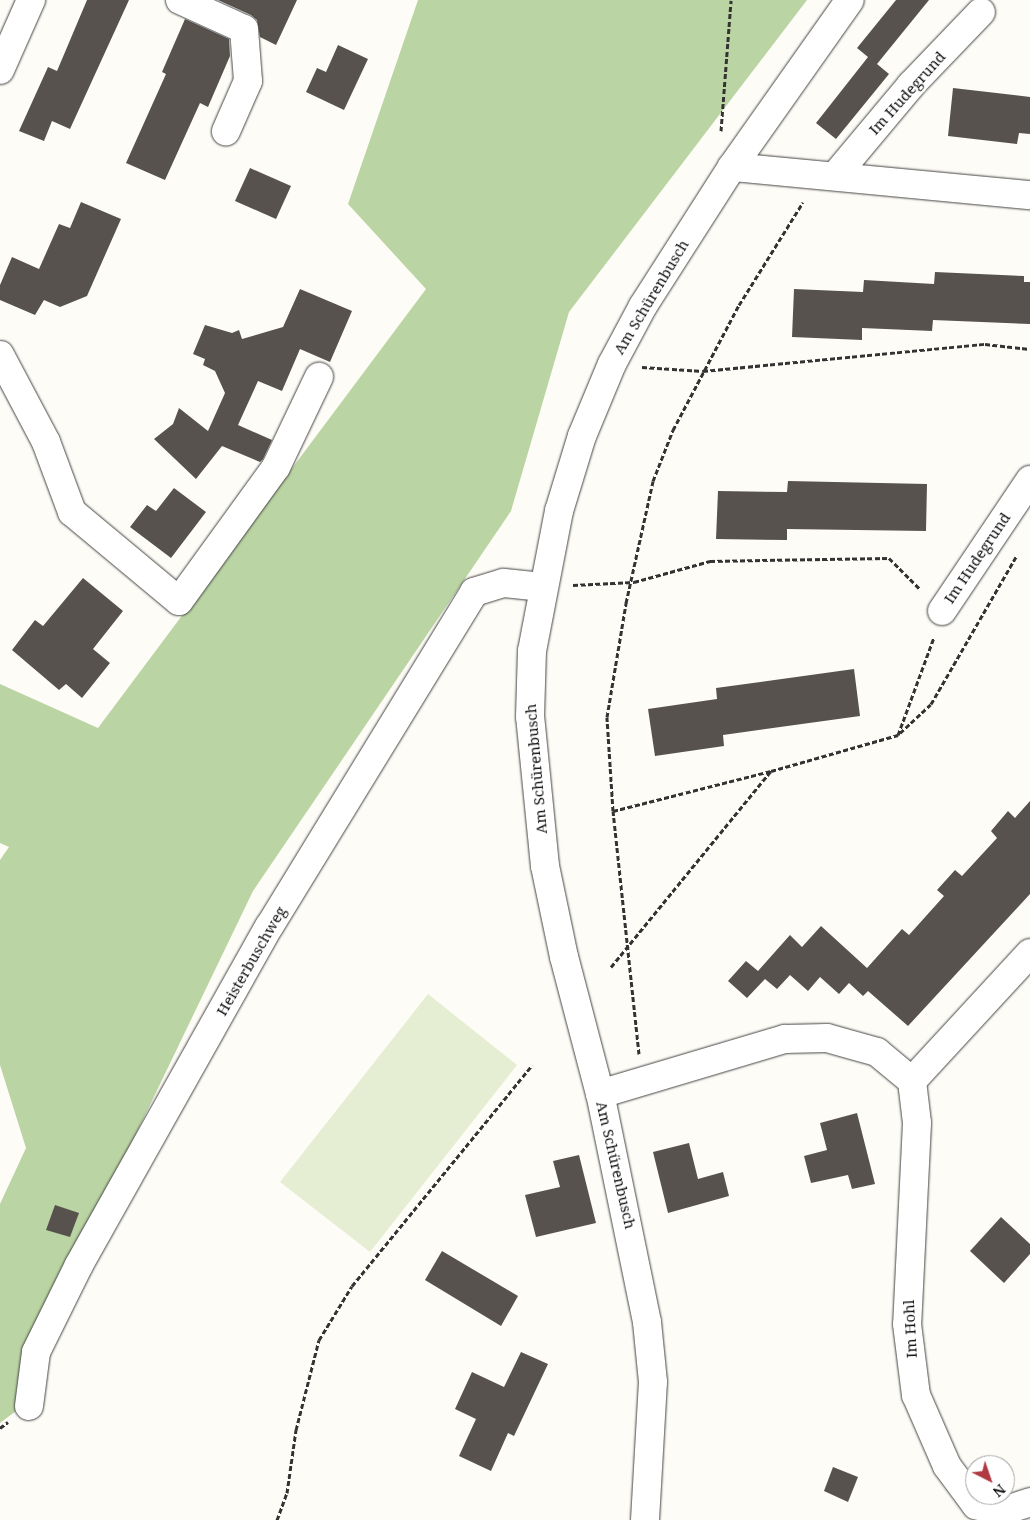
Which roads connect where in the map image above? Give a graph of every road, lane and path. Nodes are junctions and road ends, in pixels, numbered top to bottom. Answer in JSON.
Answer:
{"nodes":[{"id":1,"x":32,"y":0,"type":"edge"},
{"id":2,"x":180,"y":0,"type":"edge"},
{"id":3,"x":730,"y":0,"type":"edge"},
{"id":4,"x":850,"y":0,"type":"edge"},
{"id":5,"x":982,"y":12,"type":"dead end"},
{"id":6,"x":0,"y":70,"type":"edge"},
{"id":7,"x":226,"y":131,"type":"dead end"},
{"id":8,"x":732,"y":167,"type":"junction"},
{"id":9,"x":827,"y":175,"type":"junction"},
{"id":10,"x":1030,"y":195,"type":"edge"},
{"id":11,"x":1030,"y":349,"type":"edge"},
{"id":12,"x":0,"y":355,"type":"edge"},
{"id":13,"x":612,"y":364,"type":"junction"},
{"id":14,"x":703,"y":371,"type":"junction"},
{"id":15,"x":319,"y":376,"type":"dead end"},
{"id":16,"x":1030,"y":480,"type":"edge"},
{"id":17,"x":1020,"y":550,"type":"dead end"},
{"id":18,"x":634,"y":582,"type":"junction"},
{"id":19,"x":543,"y":587,"type":"junction"},
{"id":20,"x":942,"y":611,"type":"junction"},
{"id":21,"x":898,"y":735,"type":"junction"},
{"id":22,"x":771,"y":771,"type":"junction"},
{"id":23,"x":613,"y":811,"type":"junction"},
{"id":24,"x":627,"y":947,"type":"junction"},
{"id":25,"x":1030,"y":953,"type":"edge"},
{"id":26,"x":611,"y":967,"type":"dead end"},
{"id":27,"x":532,"y":1065,"type":"dead end"},
{"id":28,"x":644,"y":1079,"type":"junction"},
{"id":29,"x":912,"y":1081,"type":"junction"},
{"id":30,"x":600,"y":1094,"type":"junction"},
{"id":31,"x":29,"y":1406,"type":"dead end"},
{"id":32,"x":1029,"y":1502,"type":"edge"},
{"id":33,"x":277,"y":1520,"type":"edge"},
{"id":34,"x":645,"y":1520,"type":"edge"}],
"edges":[{"from":1,"to":6,"type":"street"},
{"from":2,"to":7,"type":"street"},
{"from":3,"to":8,"type":"path"},
{"from":4,"to":8,"type":"street","name":"Am Schürenbusch"},
{"from":5,"to":9,"type":"street","name":"Im Hudegrund"},
{"from":8,"to":9,"type":"street"},
{"from":8,"to":13,"type":"street","name":"Am Schürenbusch"},
{"from":9,"to":10,"type":"street"},
{"from":9,"to":14,"type":"path"},
{"from":11,"to":14,"type":"path"},
{"from":12,"to":15,"type":"street"},
{"from":13,"to":14,"type":"path"},
{"from":13,"to":19,"type":"street","name":"Am Schürenbusch"},
{"from":14,"to":18,"type":"path"},
{"from":16,"to":20,"type":"street","name":"Im Hudegrund"},
{"from":17,"to":21,"type":"path"},
{"from":18,"to":19,"type":"path"},
{"from":18,"to":20,"type":"path"},
{"from":18,"to":23,"type":"path"},
{"from":19,"to":30,"type":"street","name":"Am Schürenbusch"},
{"from":19,"to":31,"type":"street","name":"Heisterbuschweg"},
{"from":20,"to":21,"type":"path"},
{"from":21,"to":22,"type":"path"},
{"from":22,"to":23,"type":"path"},
{"from":22,"to":24,"type":"path"},
{"from":23,"to":24,"type":"path"},
{"from":24,"to":26,"type":"path"},
{"from":24,"to":28,"type":"path"},
{"from":25,"to":29,"type":"street"},
{"from":27,"to":33,"type":"path"},
{"from":28,"to":29,"type":"street"},
{"from":28,"to":30,"type":"street"},
{"from":29,"to":32,"type":"street","name":"Im Hohl"},
{"from":30,"to":34,"type":"street","name":"Am Schürenbusch"}]}
